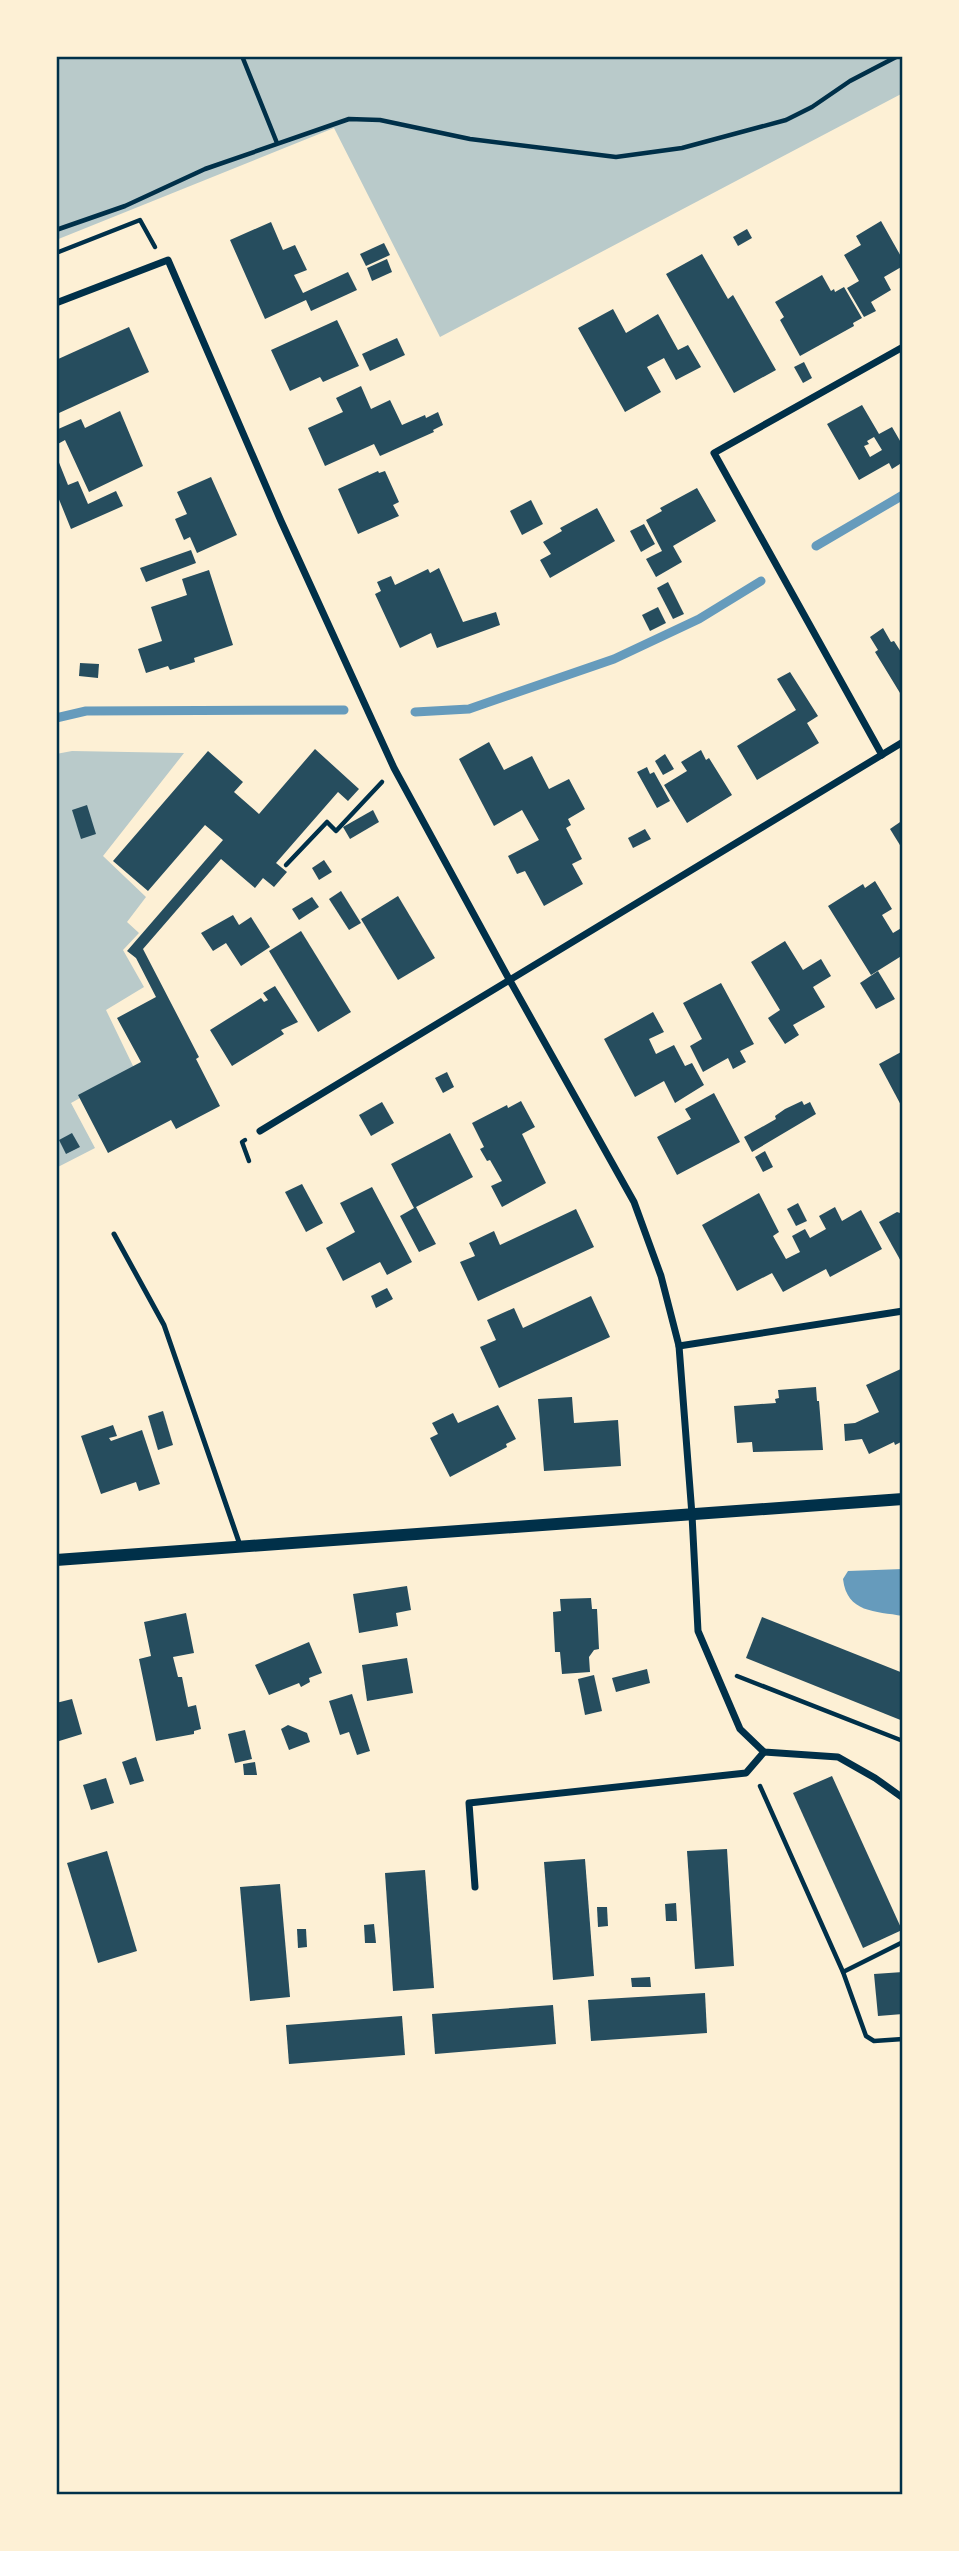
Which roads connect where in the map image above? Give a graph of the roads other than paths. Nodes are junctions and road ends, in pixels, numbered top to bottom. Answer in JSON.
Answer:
{"nodes":[{"id":1,"x":56,"y":303,"type":"edge"},
{"id":2,"x":903,"y":347,"type":"edge"},
{"id":3,"x":903,"y":742,"type":"edge"},
{"id":4,"x":882,"y":755,"type":"junction"},
{"id":5,"x":509,"y":979,"type":"junction"},
{"id":6,"x":260,"y":1131,"type":"dead end"},
{"id":7,"x":114,"y":1234,"type":"dead end"},
{"id":8,"x":903,"y":1311,"type":"edge"},
{"id":9,"x":679,"y":1346,"type":"junction"},
{"id":10,"x":903,"y":1499,"type":"edge"},
{"id":11,"x":692,"y":1515,"type":"junction"},
{"id":12,"x":240,"y":1547,"type":"junction"},
{"id":13,"x":56,"y":1560,"type":"edge"},
{"id":14,"x":764,"y":1752,"type":"junction"},
{"id":15,"x":903,"y":1798,"type":"edge"},
{"id":16,"x":475,"y":1888,"type":"dead end"}],
"edges":[{"from":1,"to":5,"type":"street"},
{"from":2,"to":4,"type":"street"},
{"from":3,"to":4,"type":"street"},
{"from":4,"to":5,"type":"street"},
{"from":5,"to":6,"type":"street"},
{"from":5,"to":9,"type":"street"},
{"from":7,"to":12,"type":"lane"},
{"from":8,"to":9,"type":"street"},
{"from":9,"to":11,"type":"street"},
{"from":10,"to":11,"type":"street"},
{"from":11,"to":12,"type":"street"},
{"from":11,"to":14,"type":"street"},
{"from":12,"to":13,"type":"street"},
{"from":14,"to":15,"type":"street"},
{"from":14,"to":16,"type":"street"}]}
